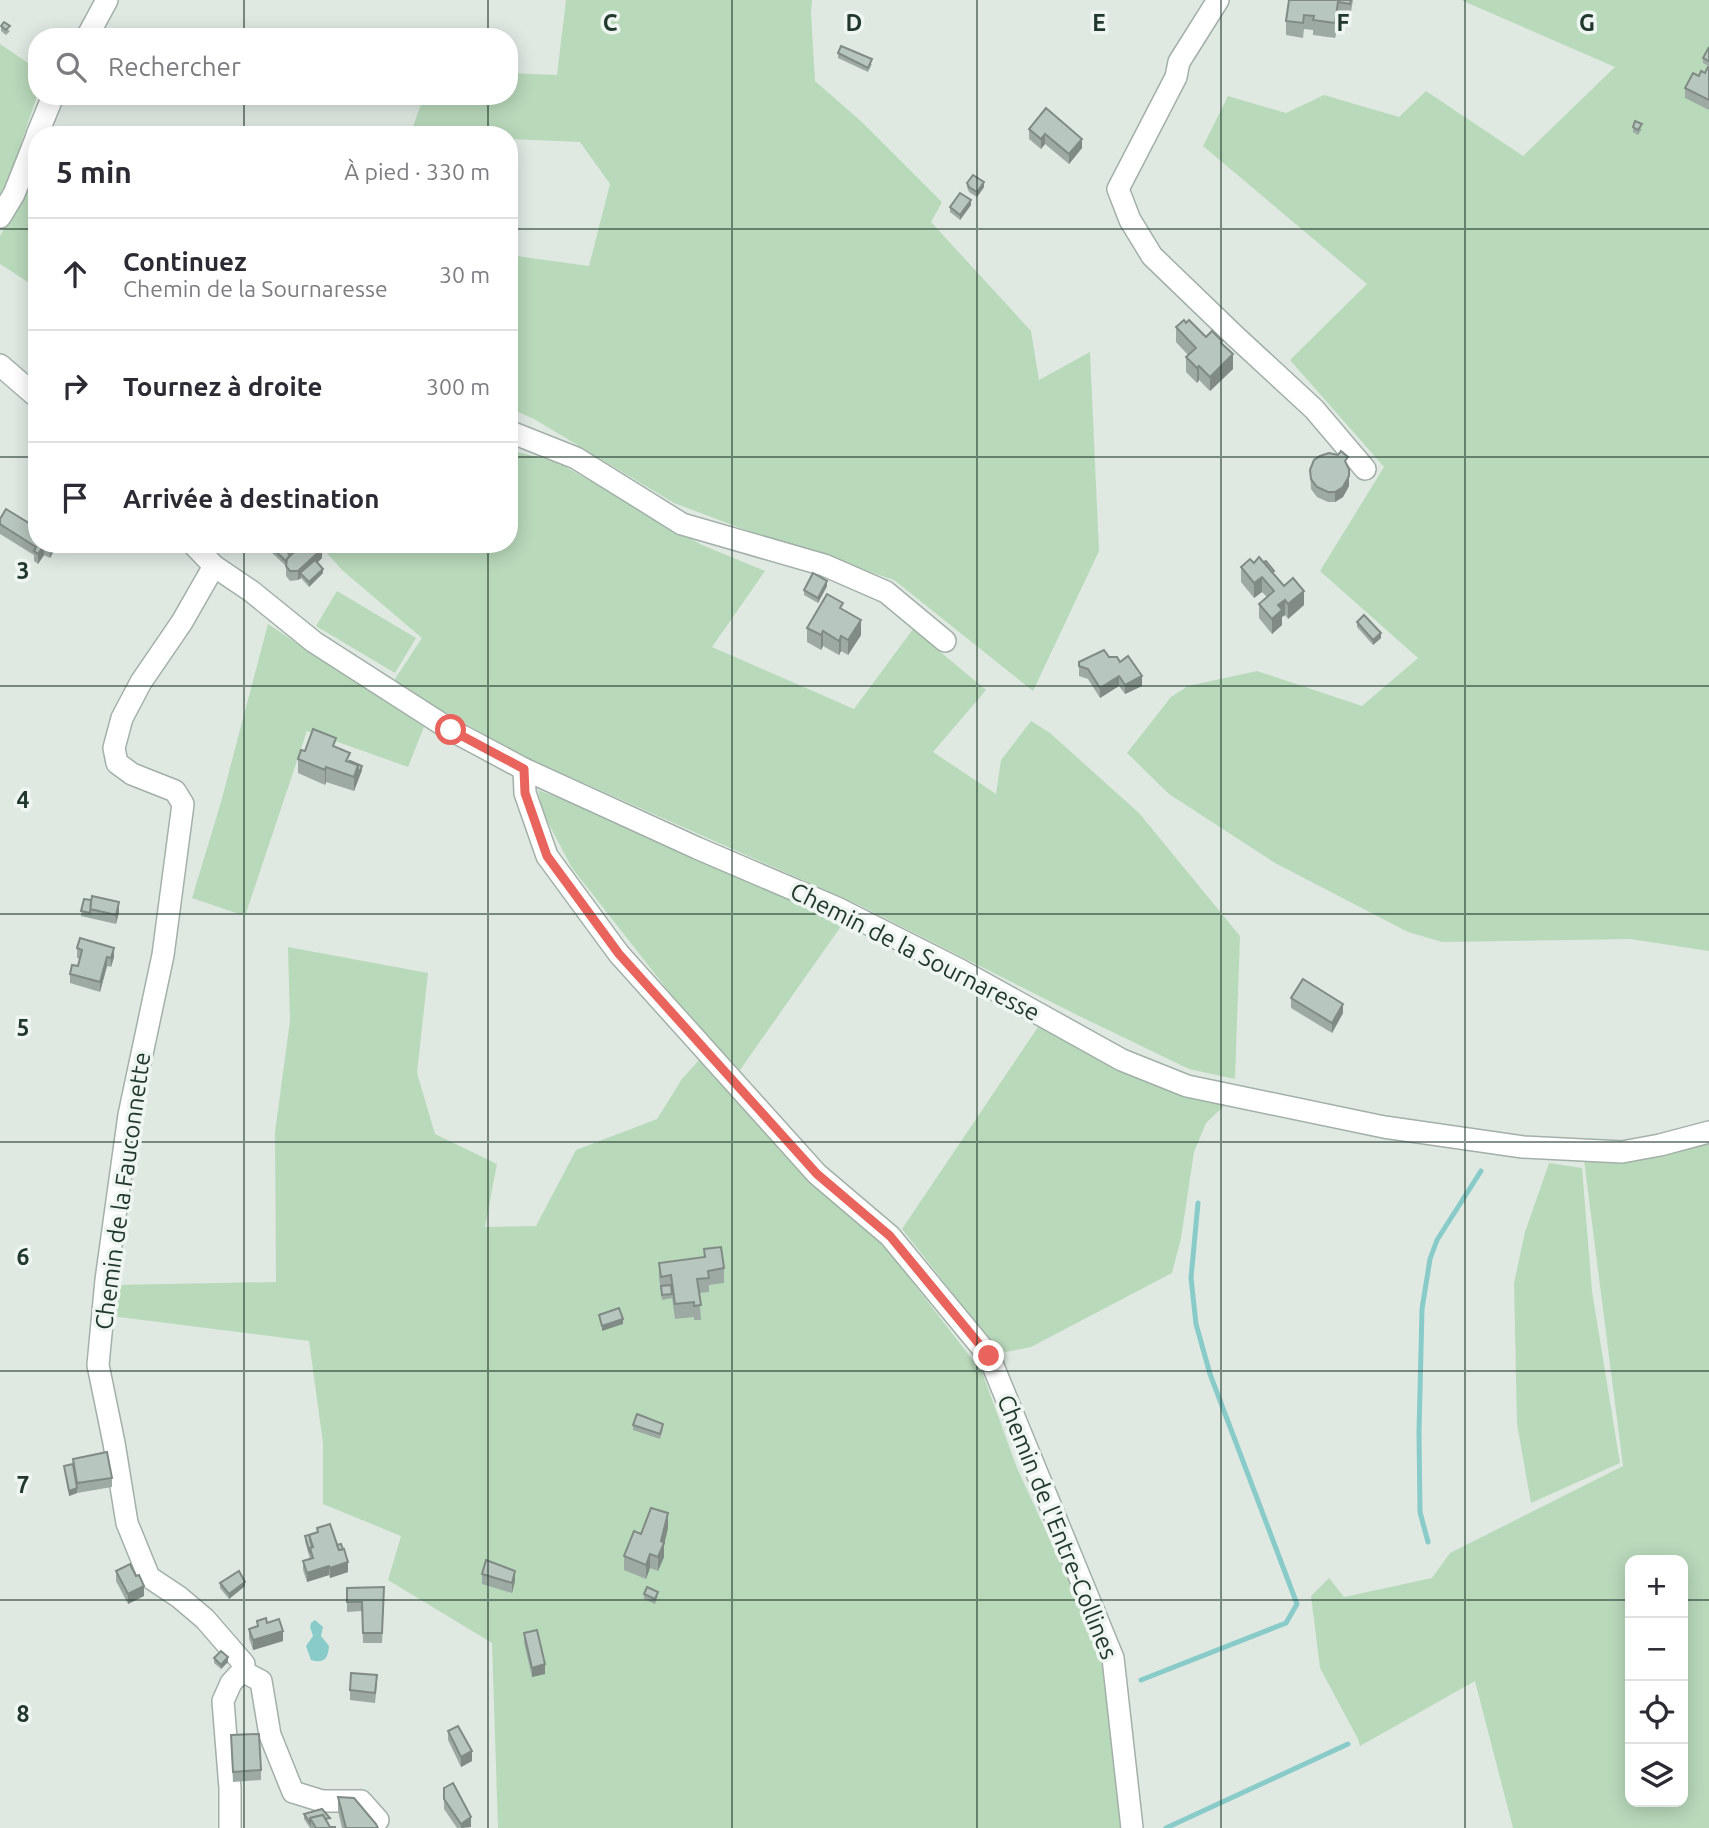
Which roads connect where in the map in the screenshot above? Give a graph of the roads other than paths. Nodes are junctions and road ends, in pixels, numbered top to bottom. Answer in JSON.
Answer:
{"nodes":[{"id":1,"x":107,"y":0,"type":"edge"},
{"id":2,"x":1218,"y":0,"type":"edge"},
{"id":3,"x":92,"y":28,"type":"edge"},
{"id":4,"x":50,"y":105,"type":"edge"},
{"id":5,"x":41,"y":126,"type":"edge"},
{"id":6,"x":28,"y":159,"type":"edge"},
{"id":7,"x":0,"y":217,"type":"edge"},
{"id":8,"x":0,"y":365,"type":"edge"},
{"id":9,"x":28,"y":389,"type":"edge"},
{"id":10,"x":518,"y":435,"type":"edge"},
{"id":11,"x":1365,"y":469,"type":"dead end"},
{"id":12,"x":202,"y":553,"type":"edge"},
{"id":13,"x":214,"y":566,"type":"junction"},
{"id":14,"x":945,"y":641,"type":"dead end"},
{"id":15,"x":524,"y":769,"type":"junction"},
{"id":16,"x":1709,"y":1132,"type":"edge"},
{"id":17,"x":242,"y":1671,"type":"junction"},
{"id":18,"x":378,"y":1820,"type":"dead end"},
{"id":19,"x":230,"y":1828,"type":"edge"},
{"id":20,"x":1132,"y":1828,"type":"edge"}],
"edges":[{"from":1,"to":3,"type":"street"},
{"from":2,"to":11,"type":"street"},
{"from":4,"to":5,"type":"street"},
{"from":6,"to":7,"type":"street"},
{"from":8,"to":9,"type":"street"},
{"from":10,"to":14,"type":"street"},
{"from":12,"to":13,"type":"street","name":"Chemin de la Sournaresse"},
{"from":13,"to":15,"type":"street","name":"Chemin de la Sournaresse"},
{"from":13,"to":17,"type":"street","name":"Chemin de la Fauconnette"},
{"from":15,"to":16,"type":"street","name":"Chemin de la Sournaresse"},
{"from":15,"to":20,"type":"street","name":"Chemin de l'Entre-Collines"},
{"from":17,"to":18,"type":"street"},
{"from":17,"to":19,"type":"street"}]}
